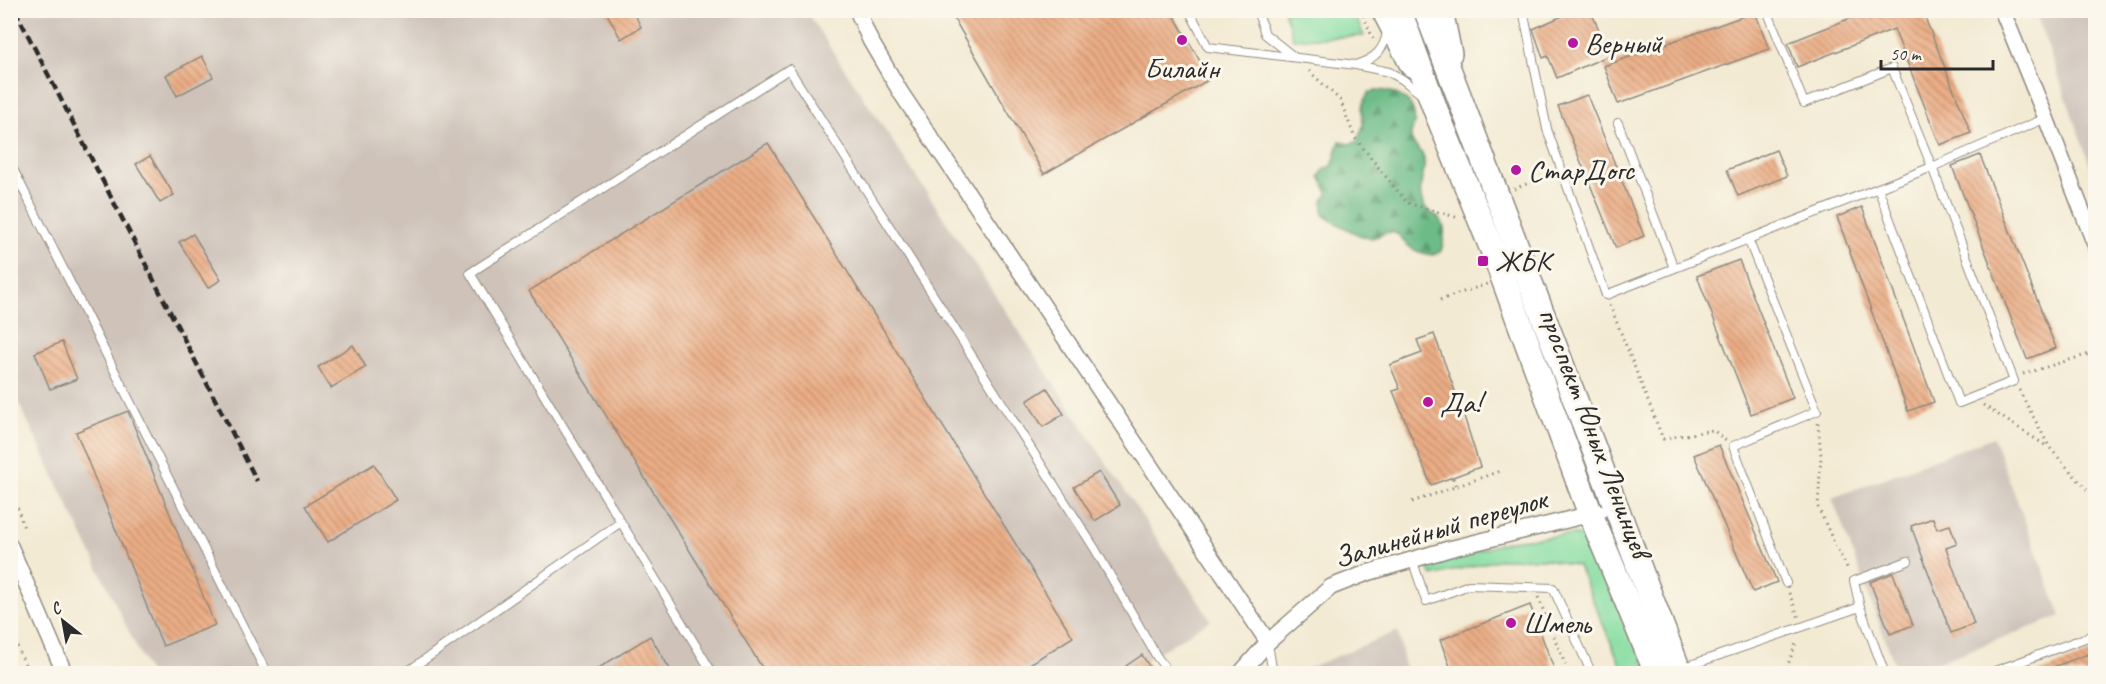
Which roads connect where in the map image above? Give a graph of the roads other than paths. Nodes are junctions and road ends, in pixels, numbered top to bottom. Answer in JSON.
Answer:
{"nodes":[{"id":1,"x":857,"y":10,"type":"edge"},
{"id":2,"x":1189,"y":10,"type":"edge"},
{"id":3,"x":1257,"y":10,"type":"edge"},
{"id":4,"x":1426,"y":10,"type":"edge"},
{"id":5,"x":1442,"y":10,"type":"edge"},
{"id":6,"x":1523,"y":10,"type":"edge"},
{"id":7,"x":1767,"y":10,"type":"edge"},
{"id":8,"x":2002,"y":10,"type":"edge"},
{"id":9,"x":1389,"y":13,"type":"edge"},
{"id":10,"x":1295,"y":58,"type":"junction"},
{"id":11,"x":1356,"y":65,"type":"junction"},
{"id":12,"x":1463,"y":104,"type":"junction"},
{"id":13,"x":1436,"y":111,"type":"junction"},
{"id":14,"x":2046,"y":118,"type":"junction"},
{"id":15,"x":1618,"y":123,"type":"dead end"},
{"id":16,"x":10,"y":163,"type":"edge"},
{"id":17,"x":1932,"y":167,"type":"junction"},
{"id":18,"x":1878,"y":188,"type":"junction"},
{"id":19,"x":1748,"y":239,"type":"junction"},
{"id":20,"x":2096,"y":247,"type":"edge"},
{"id":21,"x":1674,"y":268,"type":"junction"},
{"id":22,"x":1616,"y":508,"type":"junction"},
{"id":23,"x":1590,"y":513,"type":"junction"},
{"id":24,"x":621,"y":522,"type":"junction"},
{"id":25,"x":10,"y":546,"type":"edge"},
{"id":26,"x":1412,"y":559,"type":"junction"},
{"id":27,"x":1908,"y":561,"type":"dead end"},
{"id":28,"x":1786,"y":583,"type":"road end"},
{"id":29,"x":1860,"y":607,"type":"junction"},
{"id":30,"x":2096,"y":634,"type":"edge"},
{"id":31,"x":1268,"y":642,"type":"junction"},
{"id":32,"x":1672,"y":672,"type":"edge"},
{"id":33,"x":65,"y":674,"type":"edge"},
{"id":34,"x":267,"y":674,"type":"edge"},
{"id":35,"x":404,"y":674,"type":"edge"},
{"id":36,"x":713,"y":674,"type":"edge"},
{"id":37,"x":1170,"y":674,"type":"edge"},
{"id":38,"x":1240,"y":674,"type":"edge"},
{"id":39,"x":1273,"y":674,"type":"edge"},
{"id":40,"x":1592,"y":674,"type":"edge"},
{"id":41,"x":1885,"y":674,"type":"edge"},
{"id":42,"x":1987,"y":674,"type":"edge"}],
"edges":[{"from":1,"to":31,"type":"street"},
{"from":2,"to":10,"type":"lane"},
{"from":3,"to":10,"type":"lane"},
{"from":4,"to":12,"type":"main road","name":"проспект Юных Ленинцев"},
{"from":5,"to":12,"type":"main road"},
{"from":6,"to":21,"type":"lane"},
{"from":7,"to":17,"type":"lane"},
{"from":8,"to":14,"type":"street"},
{"from":9,"to":11,"type":"lane"},
{"from":9,"to":13,"type":"main road","name":"проспект Юных Ленинцев"},
{"from":10,"to":11,"type":"lane"},
{"from":11,"to":13,"type":"lane"},
{"from":12,"to":22,"type":"main road","name":"проспект Юных Ленинцев"},
{"from":13,"to":23,"type":"main road","name":"проспект Юных Ленинцев"},
{"from":14,"to":17,"type":"lane"},
{"from":14,"to":20,"type":"street"},
{"from":15,"to":21,"type":"lane"},
{"from":16,"to":34,"type":"lane"},
{"from":17,"to":18,"type":"lane"},
{"from":17,"to":18,"type":"lane"},
{"from":18,"to":19,"type":"lane"},
{"from":19,"to":21,"type":"lane"},
{"from":19,"to":28,"type":"lane"},
{"from":22,"to":23,"type":"street","name":"Залинейный переулок"},
{"from":22,"to":32,"type":"main road","name":"проспект Юных Ленинцев"},
{"from":23,"to":26,"type":"street","name":"Залинейный переулок"},
{"from":23,"to":32,"type":"main road","name":"проспект Юных Ленинцев"},
{"from":24,"to":35,"type":"lane"},
{"from":24,"to":36,"type":"lane"},
{"from":24,"to":37,"type":"lane"},
{"from":25,"to":33,"type":"street"},
{"from":26,"to":31,"type":"street","name":"Залинейный переулок"},
{"from":26,"to":40,"type":"lane"},
{"from":27,"to":29,"type":"lane"},
{"from":29,"to":32,"type":"lane"},
{"from":29,"to":41,"type":"lane"},
{"from":30,"to":42,"type":"lane"},
{"from":31,"to":38,"type":"street","name":"Залинейный переулок"},
{"from":31,"to":39,"type":"lane"}]}
